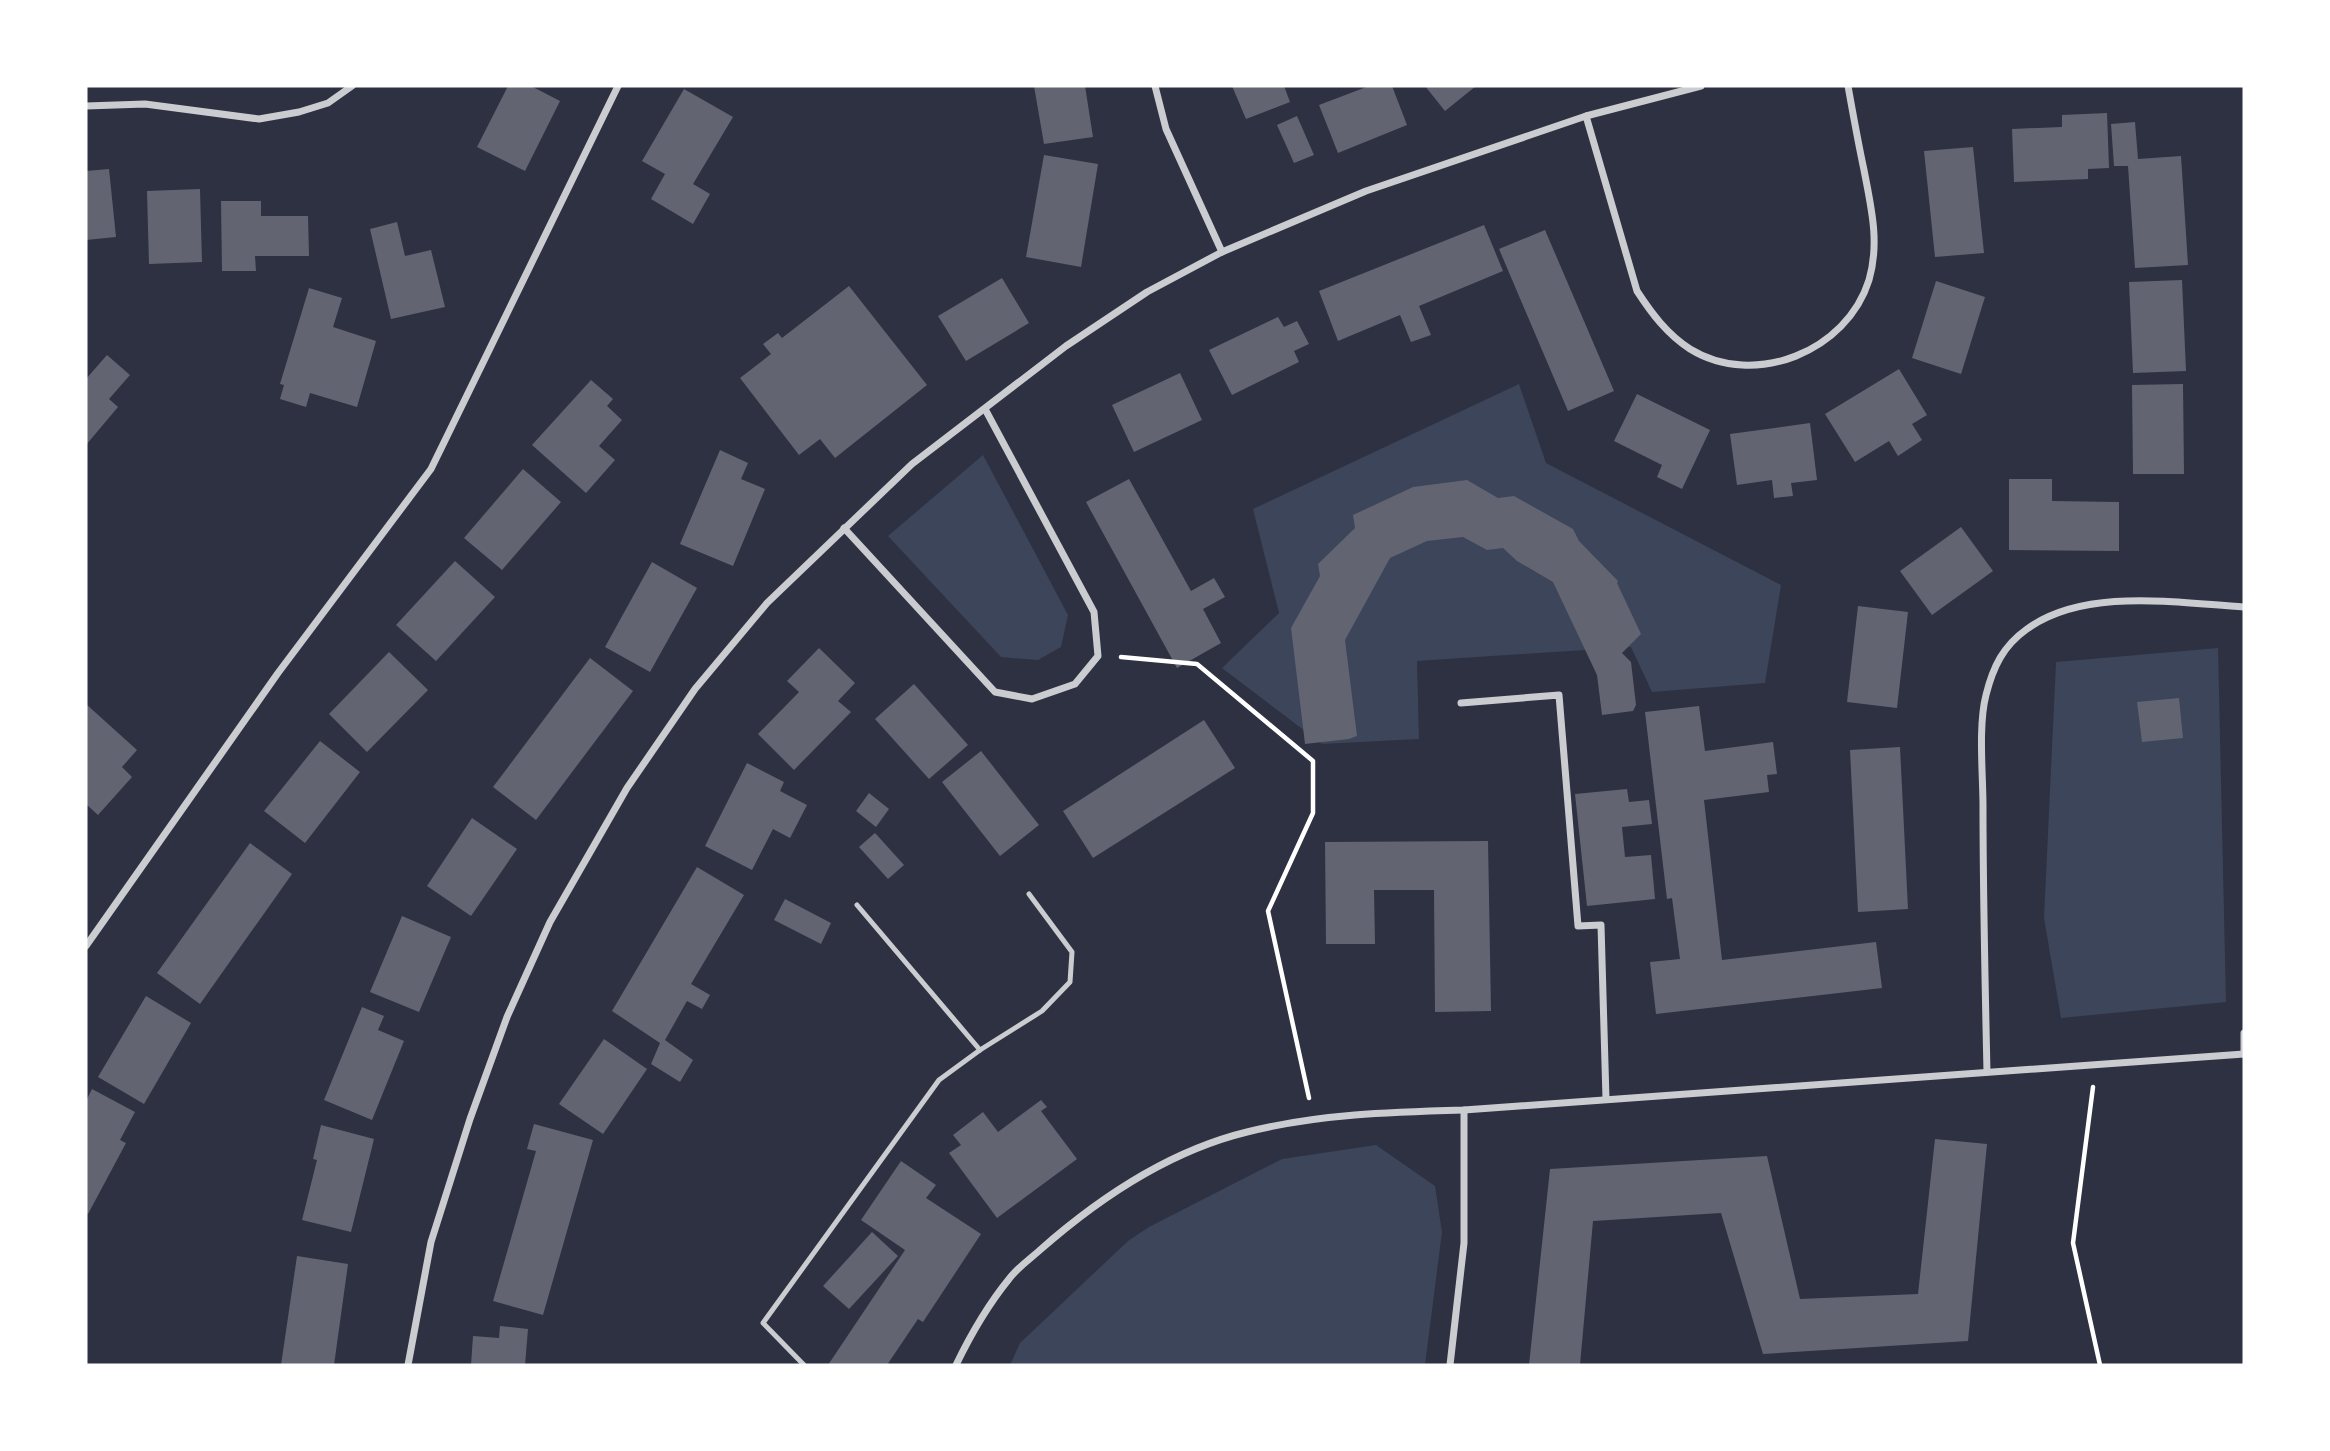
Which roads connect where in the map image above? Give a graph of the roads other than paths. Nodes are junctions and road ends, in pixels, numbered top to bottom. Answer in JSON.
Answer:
{"nodes":[{"id":1,"x":352,"y":86,"type":"edge"},
{"id":2,"x":618,"y":86,"type":"edge"},
{"id":3,"x":1155,"y":86,"type":"edge"},
{"id":4,"x":1701,"y":86,"type":"edge"},
{"id":5,"x":1848,"y":86,"type":"edge"},
{"id":6,"x":86,"y":106,"type":"edge"},
{"id":7,"x":1586,"y":116,"type":"junction"},
{"id":8,"x":1222,"y":252,"type":"junction"},
{"id":9,"x":985,"y":409,"type":"junction"},
{"id":10,"x":844,"y":528,"type":"junction"},
{"id":11,"x":2244,"y":607,"type":"edge"},
{"id":12,"x":1461,"y":703,"type":"dead end"},
{"id":13,"x":1029,"y":894,"type":"dead end"},
{"id":14,"x":858,"y":905,"type":"dead end"},
{"id":15,"x":86,"y":946,"type":"edge"},
{"id":16,"x":2244,"y":1033,"type":"edge"},
{"id":17,"x":980,"y":1050,"type":"junction"},
{"id":18,"x":2244,"y":1054,"type":"edge"},
{"id":19,"x":1987,"y":1072,"type":"junction"},
{"id":20,"x":1606,"y":1099,"type":"junction"},
{"id":21,"x":1464,"y":1110,"type":"junction"},
{"id":22,"x":408,"y":1365,"type":"edge"},
{"id":23,"x":804,"y":1365,"type":"edge"},
{"id":24,"x":956,"y":1365,"type":"edge"},
{"id":25,"x":1450,"y":1365,"type":"edge"}],
"edges":[{"from":1,"to":6,"type":"street"},
{"from":2,"to":15,"type":"street"},
{"from":3,"to":8,"type":"street"},
{"from":4,"to":7,"type":"street"},
{"from":5,"to":7,"type":"street"},
{"from":7,"to":8,"type":"street"},
{"from":8,"to":9,"type":"street"},
{"from":9,"to":10,"type":"street"},
{"from":9,"to":10,"type":"street"},
{"from":10,"to":22,"type":"street"},
{"from":11,"to":19,"type":"street"},
{"from":12,"to":20,"type":"street"},
{"from":13,"to":17,"type":"lane"},
{"from":14,"to":17,"type":"lane"},
{"from":16,"to":18,"type":"street"},
{"from":17,"to":23,"type":"lane"},
{"from":18,"to":19,"type":"street"},
{"from":19,"to":20,"type":"street"},
{"from":20,"to":21,"type":"street"},
{"from":21,"to":24,"type":"street"},
{"from":21,"to":25,"type":"street"}]}
